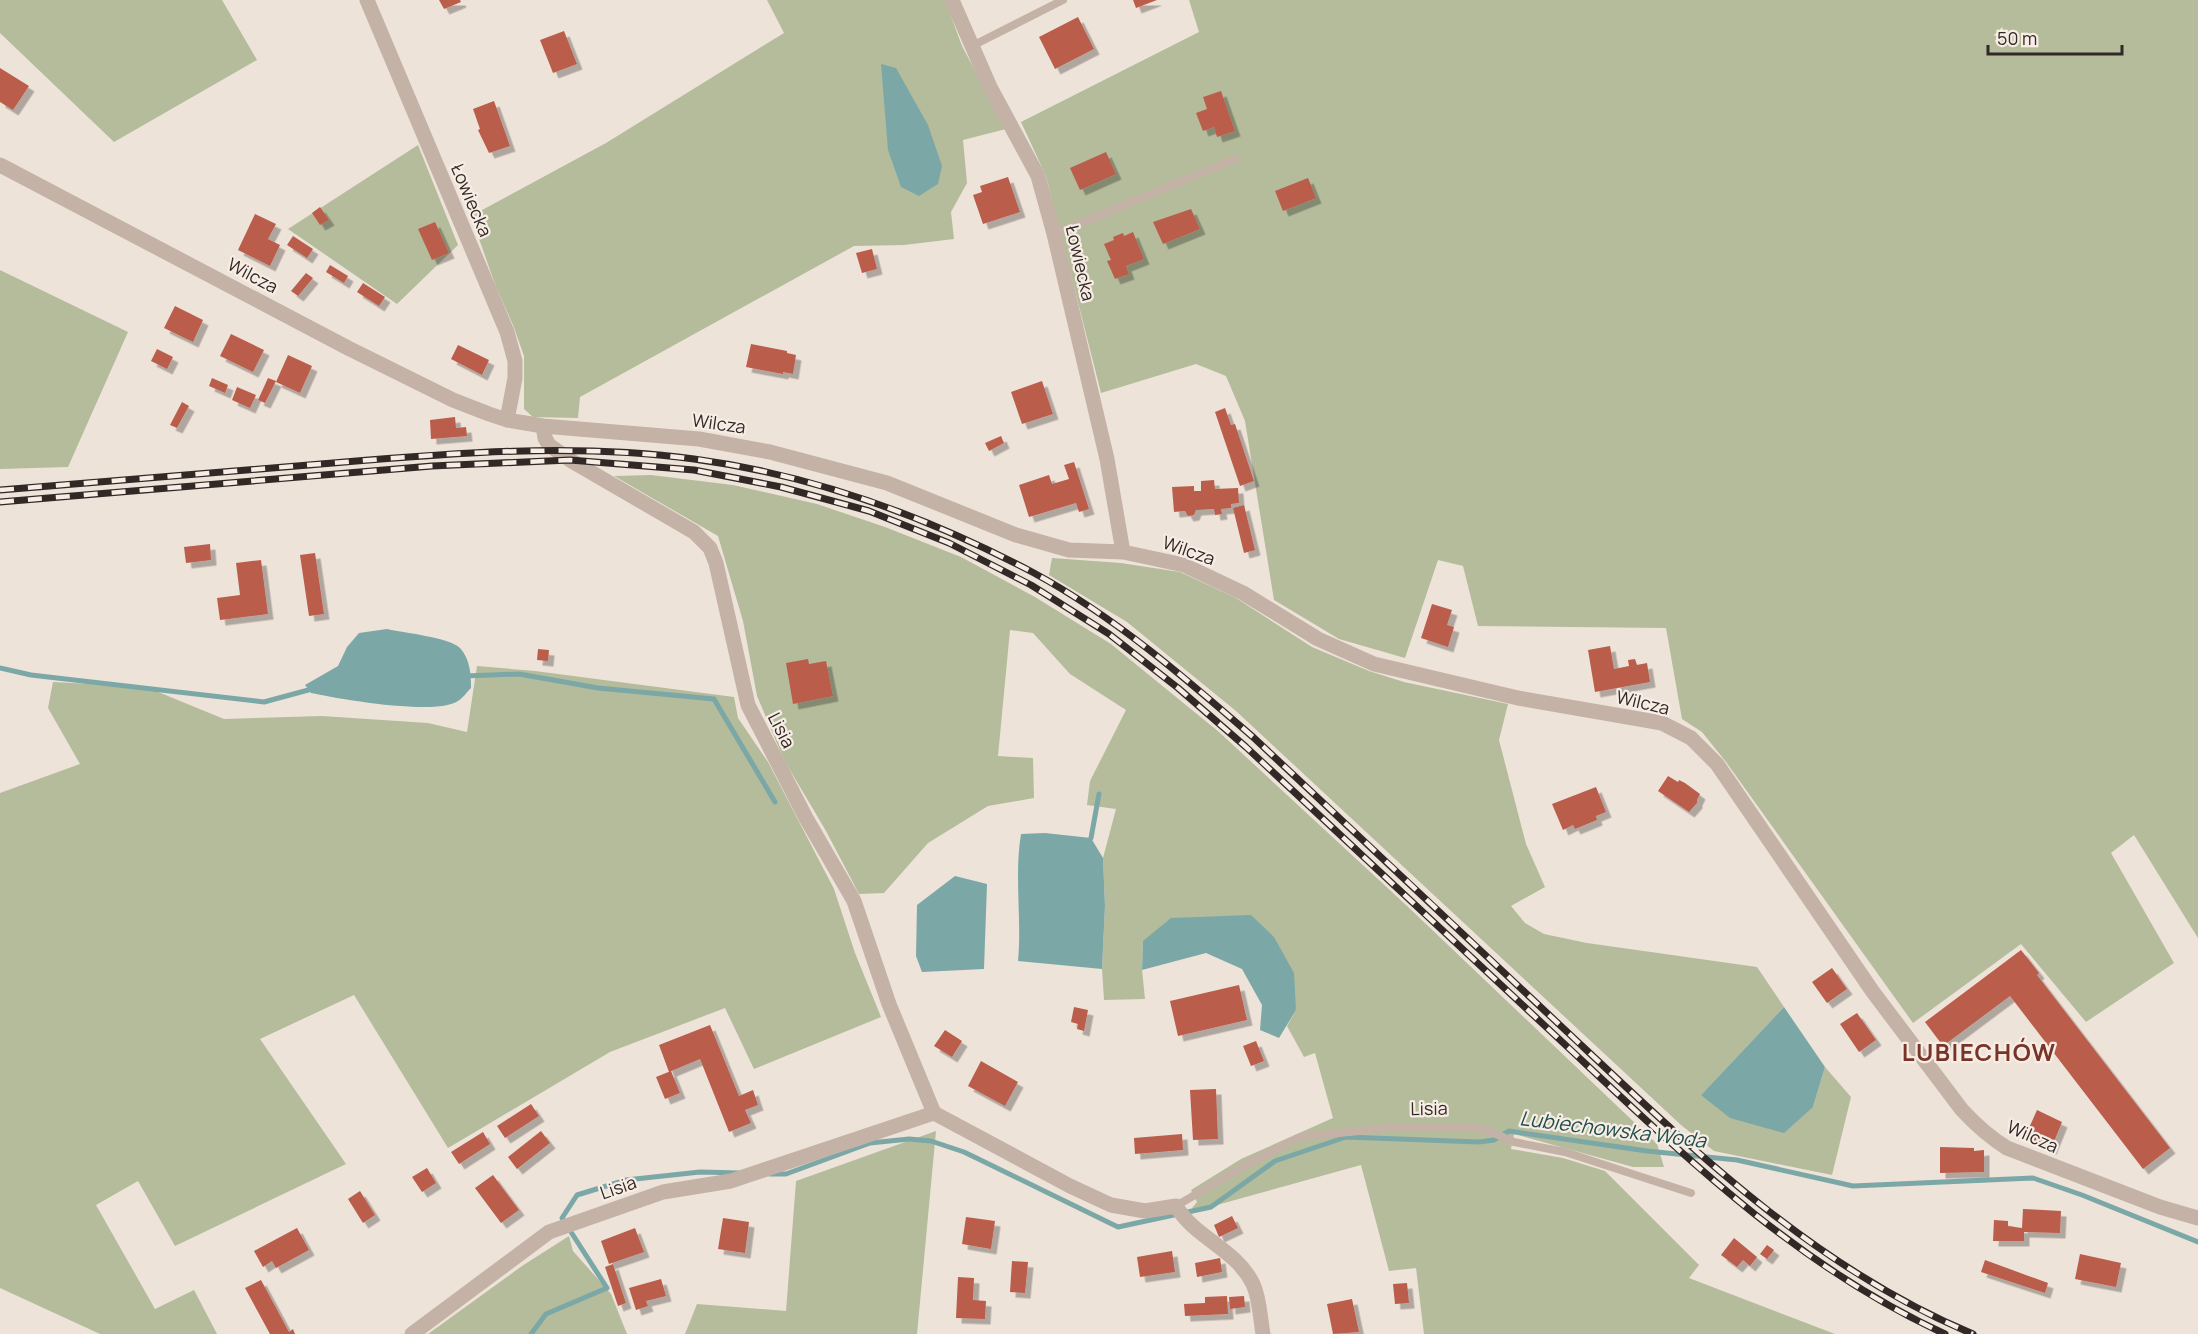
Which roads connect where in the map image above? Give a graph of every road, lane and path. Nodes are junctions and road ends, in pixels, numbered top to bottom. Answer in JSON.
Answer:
{"nodes":[{"id":1,"x":367,"y":0,"type":"edge"},
{"id":2,"x":952,"y":0,"type":"edge"},
{"id":3,"x":1063,"y":0,"type":"edge"},
{"id":4,"x":972,"y":46,"type":"junction"},
{"id":5,"x":1235,"y":159,"type":"dead end"},
{"id":6,"x":0,"y":165,"type":"edge"},
{"id":7,"x":1054,"y":234,"type":"junction"},
{"id":8,"x":507,"y":420,"type":"junction"},
{"id":9,"x":543,"y":426,"type":"junction"},
{"id":10,"x":1123,"y":552,"type":"junction"},
{"id":11,"x":934,"y":1113,"type":"junction"},
{"id":12,"x":1691,"y":1193,"type":"dead end"},
{"id":13,"x":1176,"y":1206,"type":"junction"},
{"id":14,"x":2198,"y":1218,"type":"edge"},
{"id":15,"x":412,"y":1334,"type":"edge"},
{"id":16,"x":1263,"y":1334,"type":"edge"}],
"edges":[{"from":1,"to":8,"type":"street","name":"Łowiecka"},
{"from":2,"to":4,"type":"street","name":"Łowiecka"},
{"from":3,"to":4,"type":"lane"},
{"from":4,"to":7,"type":"street","name":"Łowiecka"},
{"from":5,"to":7,"type":"lane"},
{"from":6,"to":8,"type":"street","name":"Wilcza"},
{"from":7,"to":10,"type":"street","name":"Łowiecka"},
{"from":8,"to":9,"type":"street","name":"Wilcza"},
{"from":9,"to":10,"type":"street","name":"Wilcza"},
{"from":9,"to":11,"type":"street","name":"Lisia"},
{"from":10,"to":14,"type":"street","name":"Wilcza"},
{"from":11,"to":13,"type":"street","name":"Lisia"},
{"from":11,"to":15,"type":"street","name":"Lisia"},
{"from":12,"to":13,"type":"lane","name":"Lisia"},
{"from":13,"to":16,"type":"street"}]}
